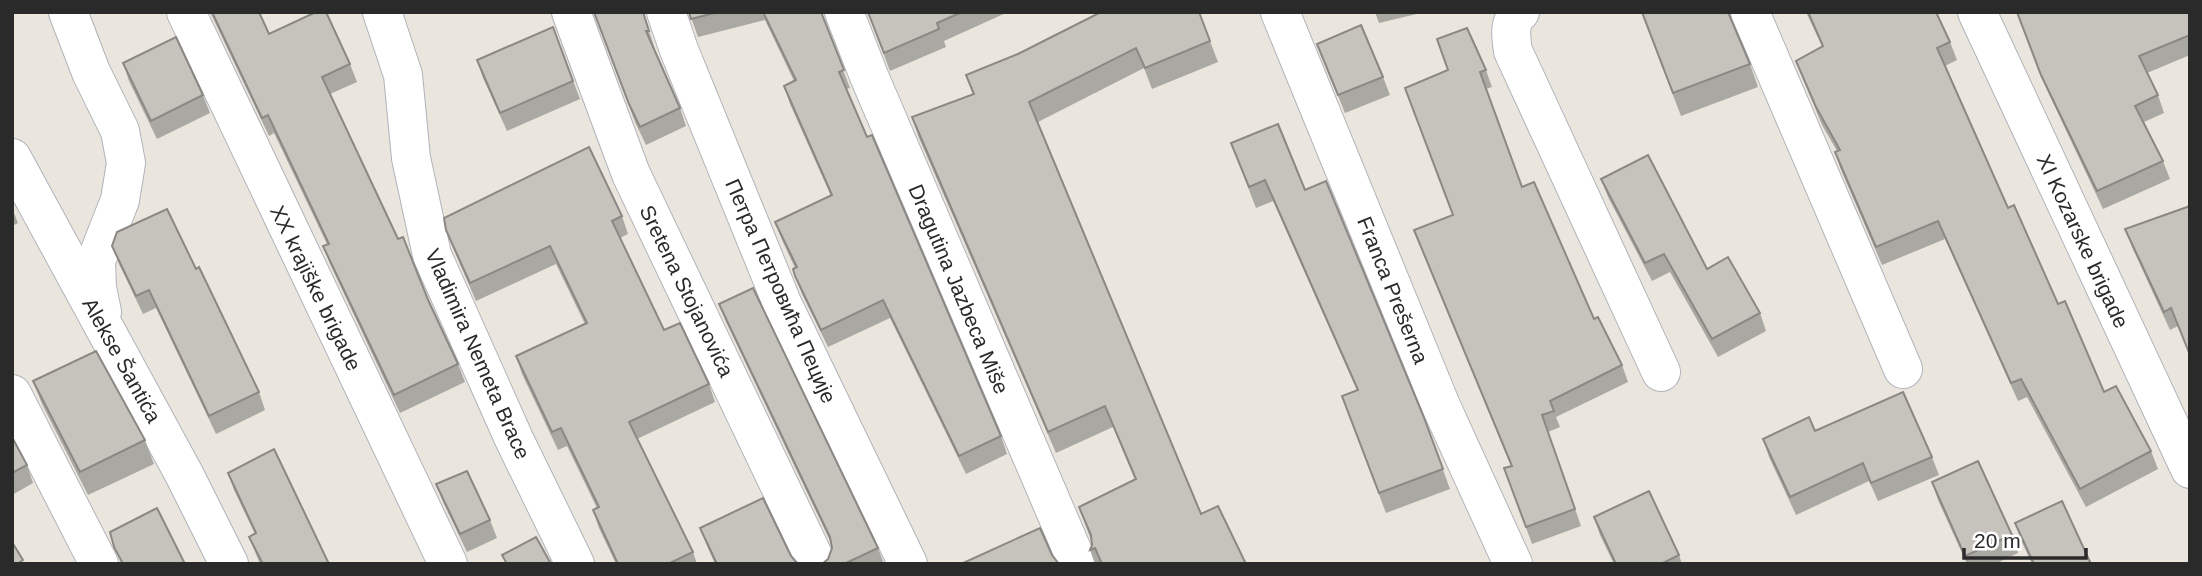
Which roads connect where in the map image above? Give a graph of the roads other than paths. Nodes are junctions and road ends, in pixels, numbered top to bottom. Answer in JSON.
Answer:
{"nodes":[{"id":1,"x":68,"y":12,"type":"edge"},
{"id":2,"x":186,"y":12,"type":"edge"},
{"id":3,"x":382,"y":12,"type":"edge"},
{"id":4,"x":571,"y":12,"type":"edge"},
{"id":5,"x":666,"y":12,"type":"edge"},
{"id":6,"x":844,"y":12,"type":"edge"},
{"id":7,"x":1280,"y":12,"type":"edge"},
{"id":8,"x":1520,"y":12,"type":"edge"},
{"id":9,"x":1750,"y":12,"type":"edge"},
{"id":10,"x":1977,"y":12,"type":"edge"},
{"id":11,"x":12,"y":158,"type":"edge"},
{"id":12,"x":105,"y":329,"type":"junction"},
{"id":13,"x":1903,"y":369,"type":"dead end"},
{"id":14,"x":1661,"y":372,"type":"dead end"},
{"id":15,"x":12,"y":394,"type":"edge"},
{"id":16,"x":2190,"y":469,"type":"edge"},
{"id":17,"x":99,"y":564,"type":"edge"},
{"id":18,"x":229,"y":564,"type":"edge"},
{"id":19,"x":448,"y":564,"type":"edge"},
{"id":20,"x":575,"y":564,"type":"edge"},
{"id":21,"x":817,"y":564,"type":"edge"},
{"id":22,"x":908,"y":564,"type":"edge"},
{"id":23,"x":1078,"y":564,"type":"edge"},
{"id":24,"x":1514,"y":564,"type":"edge"}],
"edges":[{"from":1,"to":12,"type":"street"},
{"from":2,"to":19,"type":"street","name":"XX krajiške brigade"},
{"from":3,"to":20,"type":"street","name":"Vladimira Nemeta Brace"},
{"from":4,"to":21,"type":"street","name":"Sretena Stojanovića"},
{"from":5,"to":22,"type":"street","name":"Петра Петровића Пеције"},
{"from":6,"to":23,"type":"street","name":"Dragutina Jazbeca Miše"},
{"from":7,"to":24,"type":"street","name":"Franca Prešerna"},
{"from":8,"to":14,"type":"street"},
{"from":9,"to":13,"type":"street"},
{"from":10,"to":16,"type":"street","name":"XI Kozarske brigade"},
{"from":11,"to":12,"type":"street","name":"Alekse Šantića"},
{"from":12,"to":18,"type":"street","name":"Alekse Šantića"},
{"from":15,"to":17,"type":"street"}]}
